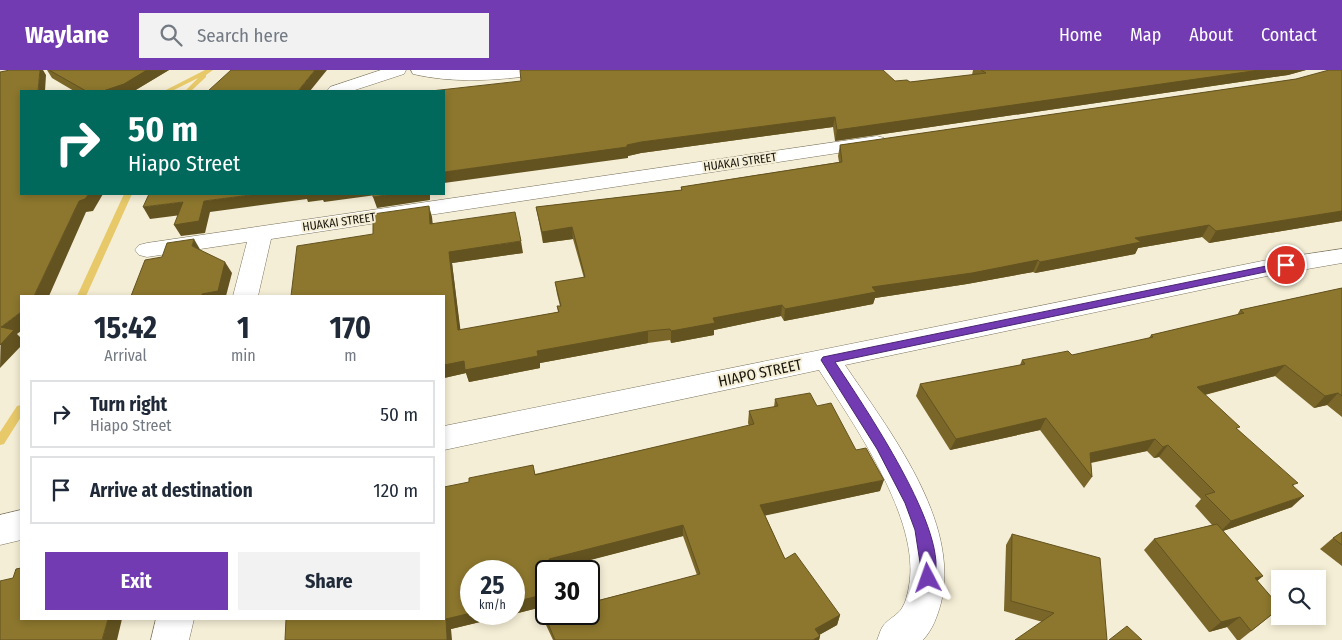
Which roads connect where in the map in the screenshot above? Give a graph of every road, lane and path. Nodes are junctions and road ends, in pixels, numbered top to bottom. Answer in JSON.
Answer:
{"nodes":[{"id":1,"x":398,"y":70,"type":"edge"},
{"id":2,"x":419,"y":70,"type":"edge"},
{"id":3,"x":540,"y":70,"type":"edge"},
{"id":4,"x":339,"y":90,"type":"edge"},
{"id":5,"x":900,"y":139,"type":"edge"},
{"id":6,"x":261,"y":233,"type":"junction"},
{"id":7,"x":147,"y":250,"type":"dead end"},
{"id":8,"x":1342,"y":256,"type":"edge"},
{"id":9,"x":246,"y":295,"type":"edge"},
{"id":10,"x":827,"y":360,"type":"junction"},
{"id":11,"x":445,"y":438,"type":"edge"},
{"id":12,"x":20,"y":525,"type":"edge"},
{"id":13,"x":0,"y":530,"type":"edge"},
{"id":14,"x":175,"y":620,"type":"edge"},
{"id":15,"x":170,"y":640,"type":"edge"},
{"id":16,"x":896,"y":640,"type":"edge"}],
"edges":[{"from":1,"to":4,"type":"street"},
{"from":2,"to":3,"type":"street"},
{"from":5,"to":6,"type":"street","name":"HUAKAI STREET"},
{"from":6,"to":7,"type":"street","name":"HUAKAI STREET"},
{"from":6,"to":9,"type":"street"},
{"from":8,"to":10,"type":"street","name":"HIAPO STREET"},
{"from":10,"to":11,"type":"street","name":"HIAPO STREET"},
{"from":10,"to":16,"type":"street"},
{"from":12,"to":13,"type":"street"},
{"from":14,"to":15,"type":"street"}]}
